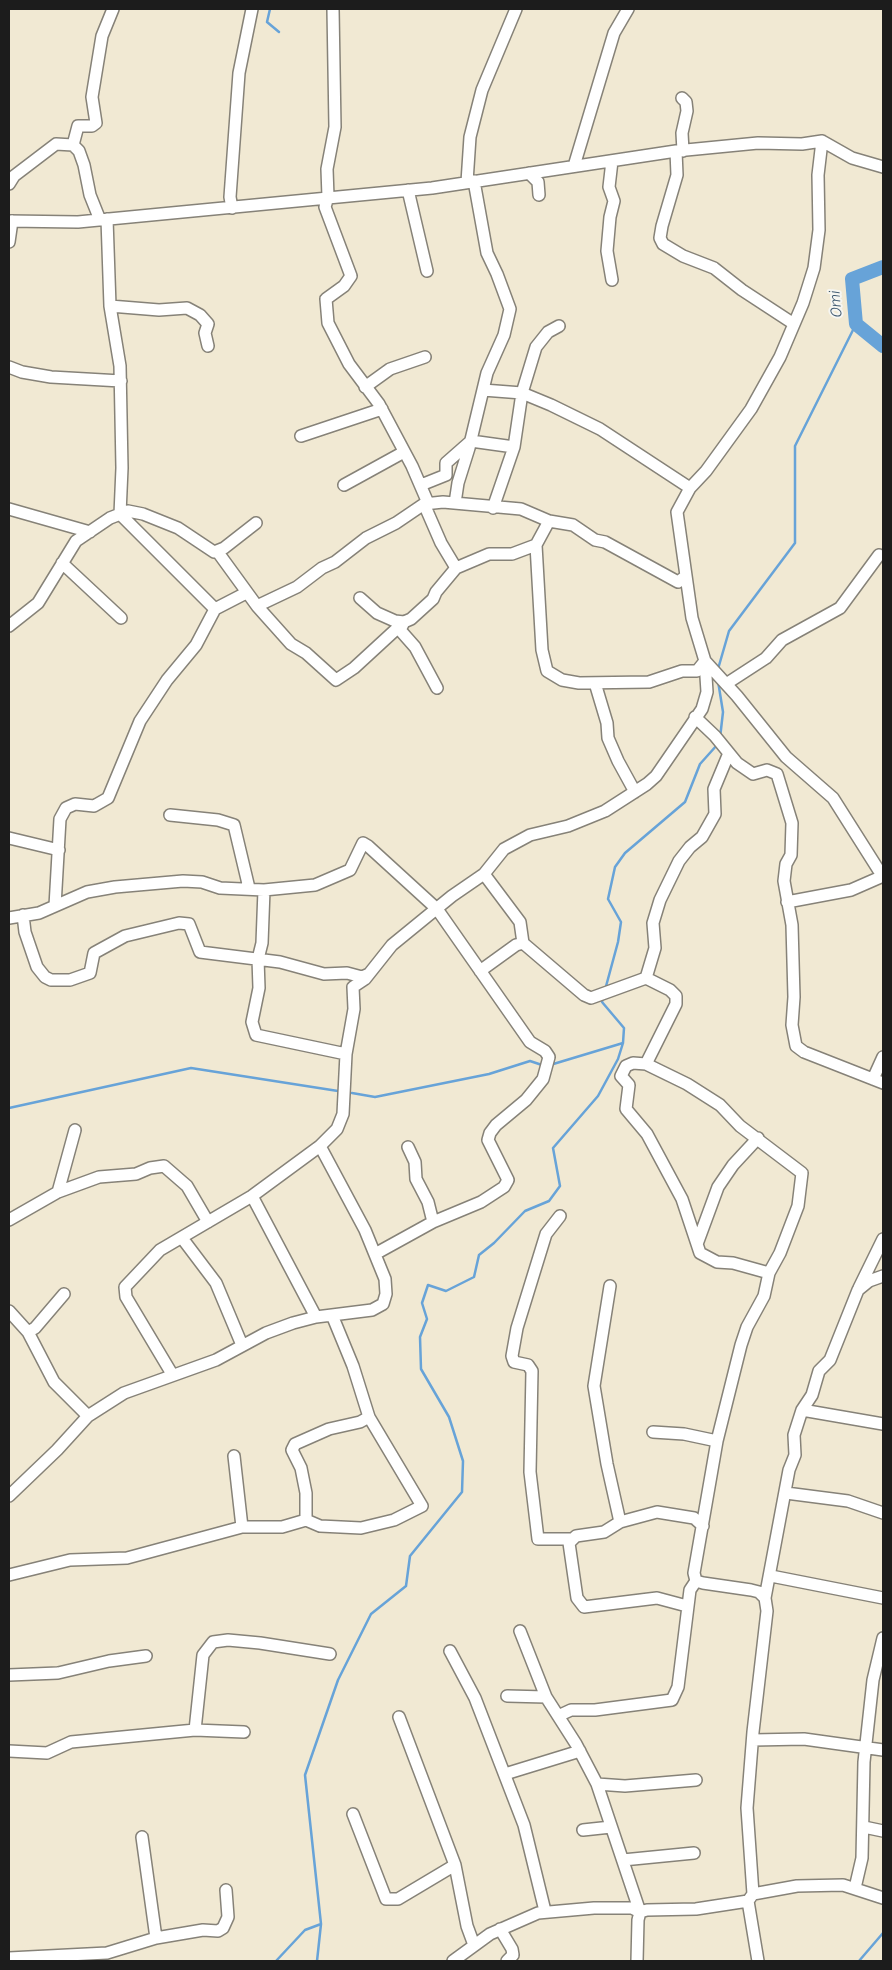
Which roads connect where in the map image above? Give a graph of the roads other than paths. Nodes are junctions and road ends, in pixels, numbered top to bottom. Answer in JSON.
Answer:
{"nodes":[{"id":1,"x":113,"y":9,"type":"edge"},
{"id":2,"x":252,"y":9,"type":"edge"},
{"id":3,"x":333,"y":9,"type":"edge"},
{"id":4,"x":516,"y":9,"type":"edge"},
{"id":5,"x":628,"y":9,"type":"edge"},
{"id":6,"x":682,"y":98,"type":"dead end"},
{"id":7,"x":822,"y":141,"type":"junction"},
{"id":8,"x":73,"y":145,"type":"junction"},
{"id":9,"x":679,"y":151,"type":"junction"},
{"id":10,"x":612,"y":161,"type":"junction"},
{"id":11,"x":574,"y":166,"type":"junction"},
{"id":12,"x":883,"y":167,"type":"edge"},
{"id":13,"x":529,"y":173,"type":"junction"},
{"id":14,"x":471,"y":182,"type":"junction"},
{"id":15,"x":9,"y":184,"type":"edge"},
{"id":16,"x":408,"y":190,"type":"junction"},
{"id":17,"x":539,"y":195,"type":"dead end"},
{"id":18,"x":328,"y":197,"type":"junction"},
{"id":19,"x":232,"y":208,"type":"junction"},
{"id":20,"x":103,"y":220,"type":"junction"},
{"id":21,"x":10,"y":221,"type":"edge"},
{"id":22,"x":9,"y":242,"type":"edge"},
{"id":23,"x":427,"y":271,"type":"dead end"},
{"id":24,"x":612,"y":280,"type":"dead end"},
{"id":25,"x":110,"y":306,"type":"junction"},
{"id":26,"x":794,"y":324,"type":"junction"},
{"id":27,"x":559,"y":326,"type":"dead end"},
{"id":28,"x":208,"y":346,"type":"dead end"},
{"id":29,"x":425,"y":357,"type":"dead end"},
{"id":30,"x":9,"y":367,"type":"edge"},
{"id":31,"x":120,"y":380,"type":"junction"},
{"id":32,"x":365,"y":387,"type":"junction"},
{"id":33,"x":483,"y":390,"type":"junction"},
{"id":34,"x":522,"y":393,"type":"junction"},
{"id":35,"x":382,"y":409,"type":"junction"},
{"id":36,"x":301,"y":436,"type":"dead end"},
{"id":37,"x":471,"y":441,"type":"junction"},
{"id":38,"x":514,"y":447,"type":"junction"},
{"id":39,"x":404,"y":452,"type":"junction"},
{"id":40,"x":344,"y":485,"type":"dead end"},
{"id":41,"x":421,"y":485,"type":"junction"},
{"id":42,"x":690,"y":488,"type":"junction"},
{"id":43,"x":426,"y":503,"type":"junction"},
{"id":44,"x":456,"y":503,"type":"junction"},
{"id":45,"x":493,"y":508,"type":"junction"},
{"id":46,"x":9,"y":509,"type":"edge"},
{"id":47,"x":120,"y":514,"type":"junction"},
{"id":48,"x":549,"y":521,"type":"junction"},
{"id":49,"x":256,"y":523,"type":"dead end"},
{"id":50,"x":90,"y":532,"type":"junction"},
{"id":51,"x":536,"y":545,"type":"junction"},
{"id":52,"x":217,"y":551,"type":"junction"},
{"id":53,"x":880,"y":555,"type":"dead end"},
{"id":54,"x":62,"y":563,"type":"junction"},
{"id":55,"x":456,"y":568,"type":"junction"},
{"id":56,"x":686,"y":576,"type":"junction"},
{"id":57,"x":246,"y":593,"type":"junction"},
{"id":58,"x":360,"y":598,"type":"dead end"},
{"id":59,"x":257,"y":606,"type":"junction"},
{"id":60,"x":215,"y":609,"type":"junction"},
{"id":61,"x":121,"y":618,"type":"dead end"},
{"id":62,"x":404,"y":622,"type":"junction"},
{"id":63,"x":9,"y":626,"type":"edge"},
{"id":64,"x":705,"y":661,"type":"junction"},
{"id":65,"x":595,"y":683,"type":"junction"},
{"id":66,"x":726,"y":684,"type":"junction"},
{"id":67,"x":438,"y":688,"type":"dead end"},
{"id":68,"x":695,"y":717,"type":"junction"},
{"id":69,"x":729,"y":753,"type":"junction"},
{"id":70,"x":635,"y":792,"type":"junction"},
{"id":71,"x":170,"y":815,"type":"dead end"},
{"id":72,"x":9,"y":838,"type":"edge"},
{"id":73,"x":59,"y":850,"type":"junction"},
{"id":74,"x":484,"y":874,"type":"junction"},
{"id":75,"x":883,"y":877,"type":"edge"},
{"id":76,"x":249,"y":888,"type":"junction"},
{"id":77,"x":264,"y":890,"type":"junction"},
{"id":78,"x":787,"y":902,"type":"junction"},
{"id":79,"x":55,"y":906,"type":"junction"},
{"id":80,"x":437,"y":909,"type":"junction"},
{"id":81,"x":23,"y":915,"type":"junction"},
{"id":82,"x":9,"y":918,"type":"edge"},
{"id":83,"x":523,"y":944,"type":"junction"},
{"id":84,"x":258,"y":959,"type":"junction"},
{"id":85,"x":480,"y":971,"type":"junction"},
{"id":86,"x":369,"y":974,"type":"junction"},
{"id":87,"x":646,"y":978,"type":"junction"},
{"id":88,"x":346,"y":1054,"type":"junction"},
{"id":89,"x":883,"y":1057,"type":"edge"},
{"id":90,"x":646,"y":1064,"type":"junction"},
{"id":91,"x":878,"y":1081,"type":"edge"},
{"id":92,"x":75,"y":1130,"type":"dead end"},
{"id":93,"x":758,"y":1138,"type":"junction"},
{"id":94,"x":320,"y":1146,"type":"junction"},
{"id":95,"x":408,"y":1147,"type":"dead end"},
{"id":96,"x":58,"y":1192,"type":"junction"},
{"id":97,"x":252,"y":1196,"type":"junction"},
{"id":98,"x":560,"y":1216,"type":"dead end"},
{"id":99,"x":9,"y":1220,"type":"edge"},
{"id":100,"x":208,"y":1222,"type":"junction"},
{"id":101,"x":433,"y":1222,"type":"junction"},
{"id":102,"x":182,"y":1238,"type":"junction"},
{"id":103,"x":883,"y":1239,"type":"edge"},
{"id":104,"x":697,"y":1244,"type":"junction"},
{"id":105,"x":375,"y":1254,"type":"junction"},
{"id":106,"x":769,"y":1273,"type":"junction"},
{"id":107,"x":883,"y":1276,"type":"edge"},
{"id":108,"x":610,"y":1286,"type":"dead end"},
{"id":109,"x":858,"y":1290,"type":"junction"},
{"id":110,"x":64,"y":1294,"type":"dead end"},
{"id":111,"x":9,"y":1311,"type":"edge"},
{"id":112,"x":332,"y":1315,"type":"junction"},
{"id":113,"x":316,"y":1317,"type":"junction"},
{"id":114,"x":13,"y":1324,"type":"edge"},
{"id":115,"x":28,"y":1332,"type":"junction"},
{"id":116,"x":242,"y":1346,"type":"junction"},
{"id":117,"x":172,"y":1374,"type":"junction"},
{"id":118,"x":802,"y":1410,"type":"junction"},
{"id":119,"x":88,"y":1416,"type":"junction"},
{"id":120,"x":369,"y":1417,"type":"junction"},
{"id":121,"x":883,"y":1423,"type":"edge"},
{"id":122,"x":654,"y":1432,"type":"dead end"},
{"id":123,"x":717,"y":1441,"type":"junction"},
{"id":124,"x":234,"y":1456,"type":"dead end"},
{"id":125,"x":786,"y":1493,"type":"junction"},
{"id":126,"x":9,"y":1496,"type":"edge"},
{"id":127,"x":883,"y":1513,"type":"edge"},
{"id":128,"x":306,"y":1520,"type":"junction"},
{"id":129,"x":620,"y":1522,"type":"junction"},
{"id":130,"x":703,"y":1526,"type":"junction"},
{"id":131,"x":242,"y":1527,"type":"junction"},
{"id":132,"x":572,"y":1539,"type":"junction"},
{"id":133,"x":9,"y":1575,"type":"edge"},
{"id":134,"x":770,"y":1576,"type":"junction"},
{"id":135,"x":696,"y":1581,"type":"junction"},
{"id":136,"x":765,"y":1598,"type":"junction"},
{"id":137,"x":883,"y":1598,"type":"edge"},
{"id":138,"x":687,"y":1606,"type":"junction"},
{"id":139,"x":520,"y":1631,"type":"dead end"},
{"id":140,"x":883,"y":1638,"type":"edge"},
{"id":141,"x":450,"y":1651,"type":"dead end"},
{"id":142,"x":330,"y":1654,"type":"dead end"},
{"id":143,"x":146,"y":1656,"type":"dead end"},
{"id":144,"x":9,"y":1675,"type":"edge"},
{"id":145,"x":507,"y":1696,"type":"dead end"},
{"id":146,"x":546,"y":1697,"type":"junction"},
{"id":147,"x":558,"y":1716,"type":"junction"},
{"id":148,"x":399,"y":1717,"type":"dead end"},
{"id":149,"x":195,"y":1730,"type":"junction"},
{"id":150,"x":244,"y":1732,"type":"dead end"},
{"id":151,"x":753,"y":1740,"type":"junction"},
{"id":152,"x":866,"y":1747,"type":"junction"},
{"id":153,"x":580,"y":1750,"type":"junction"},
{"id":154,"x":883,"y":1750,"type":"edge"},
{"id":155,"x":9,"y":1751,"type":"edge"},
{"id":156,"x":505,"y":1774,"type":"junction"},
{"id":157,"x":696,"y":1780,"type":"dead end"},
{"id":158,"x":597,"y":1784,"type":"junction"},
{"id":159,"x":353,"y":1814,"type":"dead end"},
{"id":160,"x":611,"y":1827,"type":"junction"},
{"id":161,"x":864,"y":1827,"type":"junction"},
{"id":162,"x":583,"y":1830,"type":"dead end"},
{"id":163,"x":883,"y":1831,"type":"edge"},
{"id":164,"x":142,"y":1838,"type":"dead end"},
{"id":165,"x":694,"y":1853,"type":"dead end"},
{"id":166,"x":622,"y":1860,"type":"junction"},
{"id":167,"x":456,"y":1865,"type":"junction"},
{"id":168,"x":855,"y":1888,"type":"junction"},
{"id":169,"x":226,"y":1890,"type":"dead end"},
{"id":170,"x":750,"y":1898,"type":"junction"},
{"id":171,"x":883,"y":1898,"type":"edge"},
{"id":172,"x":545,"y":1911,"type":"junction"},
{"id":173,"x":640,"y":1912,"type":"junction"},
{"id":174,"x":500,"y":1929,"type":"junction"},
{"id":175,"x":156,"y":1938,"type":"junction"},
{"id":176,"x":474,"y":1945,"type":"junction"},
{"id":177,"x":9,"y":1958,"type":"edge"},
{"id":178,"x":453,"y":1961,"type":"edge"},
{"id":179,"x":507,"y":1961,"type":"edge"},
{"id":180,"x":637,"y":1961,"type":"edge"},
{"id":181,"x":758,"y":1961,"type":"edge"}],
"edges":[{"from":1,"to":8,"type":"street"},
{"from":2,"to":19,"type":"street"},
{"from":3,"to":18,"type":"street"},
{"from":4,"to":14,"type":"street"},
{"from":5,"to":11,"type":"street"},
{"from":6,"to":9,"type":"street"},
{"from":7,"to":9,"type":"street"},
{"from":7,"to":12,"type":"street"},
{"from":7,"to":26,"type":"street"},
{"from":8,"to":15,"type":"street"},
{"from":8,"to":20,"type":"street"},
{"from":9,"to":10,"type":"street"},
{"from":9,"to":26,"type":"street"},
{"from":10,"to":11,"type":"street"},
{"from":10,"to":24,"type":"street"},
{"from":11,"to":13,"type":"street"},
{"from":13,"to":14,"type":"street"},
{"from":13,"to":17,"type":"street"},
{"from":14,"to":16,"type":"street"},
{"from":14,"to":33,"type":"street"},
{"from":16,"to":18,"type":"street"},
{"from":16,"to":23,"type":"street"},
{"from":18,"to":19,"type":"street"},
{"from":18,"to":32,"type":"street"},
{"from":19,"to":20,"type":"street"},
{"from":20,"to":21,"type":"street"},
{"from":20,"to":25,"type":"street"},
{"from":21,"to":22,"type":"street"},
{"from":25,"to":28,"type":"street"},
{"from":25,"to":31,"type":"street"},
{"from":26,"to":42,"type":"street"},
{"from":27,"to":34,"type":"street"},
{"from":29,"to":32,"type":"street"},
{"from":30,"to":31,"type":"street"},
{"from":31,"to":47,"type":"street"},
{"from":32,"to":35,"type":"street"},
{"from":33,"to":34,"type":"street"},
{"from":33,"to":37,"type":"street"},
{"from":34,"to":38,"type":"street"},
{"from":34,"to":42,"type":"street"},
{"from":35,"to":36,"type":"street"},
{"from":35,"to":39,"type":"street"},
{"from":37,"to":38,"type":"street"},
{"from":37,"to":41,"type":"street"},
{"from":37,"to":44,"type":"street"},
{"from":38,"to":45,"type":"street"},
{"from":39,"to":40,"type":"street"},
{"from":39,"to":41,"type":"street"},
{"from":41,"to":43,"type":"street"},
{"from":42,"to":56,"type":"street"},
{"from":43,"to":44,"type":"street"},
{"from":43,"to":55,"type":"street"},
{"from":43,"to":59,"type":"street"},
{"from":44,"to":45,"type":"street"},
{"from":45,"to":48,"type":"street"},
{"from":46,"to":50,"type":"street"},
{"from":47,"to":50,"type":"street"},
{"from":47,"to":52,"type":"street"},
{"from":47,"to":60,"type":"street"},
{"from":48,"to":51,"type":"street"},
{"from":48,"to":56,"type":"street"},
{"from":49,"to":52,"type":"street"},
{"from":50,"to":54,"type":"street"},
{"from":51,"to":55,"type":"street"},
{"from":51,"to":65,"type":"street"},
{"from":52,"to":57,"type":"street"},
{"from":53,"to":66,"type":"street"},
{"from":54,"to":61,"type":"street"},
{"from":54,"to":63,"type":"street"},
{"from":55,"to":62,"type":"street"},
{"from":56,"to":64,"type":"street"},
{"from":57,"to":59,"type":"street"},
{"from":57,"to":60,"type":"street"},
{"from":58,"to":62,"type":"street"},
{"from":59,"to":62,"type":"street"},
{"from":60,"to":73,"type":"street"},
{"from":62,"to":67,"type":"street"},
{"from":64,"to":65,"type":"street"},
{"from":64,"to":66,"type":"street"},
{"from":64,"to":68,"type":"street"},
{"from":65,"to":70,"type":"street"},
{"from":66,"to":75,"type":"street"},
{"from":68,"to":69,"type":"street"},
{"from":68,"to":70,"type":"street"},
{"from":69,"to":78,"type":"street"},
{"from":69,"to":87,"type":"street"},
{"from":70,"to":74,"type":"street"},
{"from":71,"to":76,"type":"street"},
{"from":72,"to":73,"type":"street"},
{"from":73,"to":79,"type":"street"},
{"from":74,"to":80,"type":"street"},
{"from":74,"to":83,"type":"street"},
{"from":75,"to":78,"type":"street"},
{"from":76,"to":77,"type":"street"},
{"from":76,"to":79,"type":"street"},
{"from":77,"to":80,"type":"street"},
{"from":77,"to":84,"type":"street"},
{"from":78,"to":91,"type":"street"},
{"from":79,"to":81,"type":"street"},
{"from":80,"to":85,"type":"street"},
{"from":80,"to":86,"type":"street"},
{"from":81,"to":82,"type":"street"},
{"from":81,"to":84,"type":"street"},
{"from":83,"to":85,"type":"street"},
{"from":83,"to":87,"type":"street"},
{"from":84,"to":86,"type":"street"},
{"from":84,"to":88,"type":"street"},
{"from":85,"to":101,"type":"street"},
{"from":86,"to":88,"type":"street"},
{"from":87,"to":90,"type":"street"},
{"from":88,"to":94,"type":"street"},
{"from":89,"to":91,"type":"street"},
{"from":90,"to":93,"type":"street"},
{"from":90,"to":104,"type":"street"},
{"from":92,"to":96,"type":"street"},
{"from":93,"to":104,"type":"street"},
{"from":93,"to":106,"type":"street"},
{"from":94,"to":97,"type":"street"},
{"from":94,"to":105,"type":"street"},
{"from":95,"to":101,"type":"street"},
{"from":96,"to":99,"type":"street"},
{"from":96,"to":100,"type":"street"},
{"from":97,"to":100,"type":"street"},
{"from":97,"to":113,"type":"street"},
{"from":98,"to":132,"type":"street"},
{"from":100,"to":102,"type":"street"},
{"from":101,"to":105,"type":"street"},
{"from":102,"to":116,"type":"street"},
{"from":102,"to":117,"type":"street"},
{"from":103,"to":109,"type":"street"},
{"from":104,"to":106,"type":"street"},
{"from":105,"to":112,"type":"street"},
{"from":106,"to":123,"type":"street"},
{"from":107,"to":109,"type":"street"},
{"from":108,"to":129,"type":"street"},
{"from":109,"to":118,"type":"street"},
{"from":110,"to":115,"type":"street"},
{"from":111,"to":114,"type":"street"},
{"from":112,"to":113,"type":"street"},
{"from":112,"to":120,"type":"street"},
{"from":113,"to":116,"type":"street"},
{"from":114,"to":115,"type":"street"},
{"from":115,"to":119,"type":"street"},
{"from":116,"to":117,"type":"street"},
{"from":117,"to":119,"type":"street"},
{"from":118,"to":121,"type":"street"},
{"from":118,"to":125,"type":"street"},
{"from":119,"to":126,"type":"street"},
{"from":120,"to":128,"type":"street"},
{"from":120,"to":128,"type":"street"},
{"from":122,"to":123,"type":"street"},
{"from":123,"to":130,"type":"street"},
{"from":124,"to":131,"type":"street"},
{"from":125,"to":127,"type":"street"},
{"from":125,"to":134,"type":"street"},
{"from":128,"to":131,"type":"street"},
{"from":129,"to":130,"type":"street"},
{"from":129,"to":132,"type":"street"},
{"from":130,"to":135,"type":"street"},
{"from":131,"to":133,"type":"street"},
{"from":132,"to":138,"type":"street"},
{"from":134,"to":136,"type":"street"},
{"from":134,"to":137,"type":"street"},
{"from":135,"to":136,"type":"street"},
{"from":135,"to":138,"type":"street"},
{"from":136,"to":151,"type":"street"},
{"from":138,"to":147,"type":"street"},
{"from":139,"to":146,"type":"street"},
{"from":140,"to":152,"type":"street"},
{"from":141,"to":156,"type":"street"},
{"from":142,"to":149,"type":"street"},
{"from":143,"to":144,"type":"street"},
{"from":145,"to":146,"type":"street"},
{"from":146,"to":147,"type":"street"},
{"from":147,"to":153,"type":"street"},
{"from":148,"to":167,"type":"street"},
{"from":149,"to":150,"type":"street"},
{"from":149,"to":155,"type":"street"},
{"from":151,"to":152,"type":"street"},
{"from":151,"to":170,"type":"street"},
{"from":152,"to":154,"type":"street"},
{"from":152,"to":161,"type":"street"},
{"from":153,"to":156,"type":"street"},
{"from":153,"to":158,"type":"street"},
{"from":156,"to":172,"type":"street"},
{"from":157,"to":158,"type":"street"},
{"from":158,"to":160,"type":"street"},
{"from":159,"to":167,"type":"street"},
{"from":160,"to":162,"type":"street"},
{"from":160,"to":166,"type":"street"},
{"from":161,"to":163,"type":"street"},
{"from":161,"to":168,"type":"street"},
{"from":164,"to":175,"type":"street"},
{"from":165,"to":166,"type":"street"},
{"from":166,"to":173,"type":"street"},
{"from":167,"to":176,"type":"street"},
{"from":168,"to":170,"type":"street"},
{"from":168,"to":171,"type":"street"},
{"from":169,"to":175,"type":"street"},
{"from":170,"to":173,"type":"street"},
{"from":170,"to":181,"type":"street"},
{"from":172,"to":173,"type":"street"},
{"from":172,"to":174,"type":"street"},
{"from":173,"to":180,"type":"street"},
{"from":174,"to":176,"type":"street"},
{"from":174,"to":179,"type":"street"},
{"from":175,"to":177,"type":"street"},
{"from":176,"to":178,"type":"street"}]}
